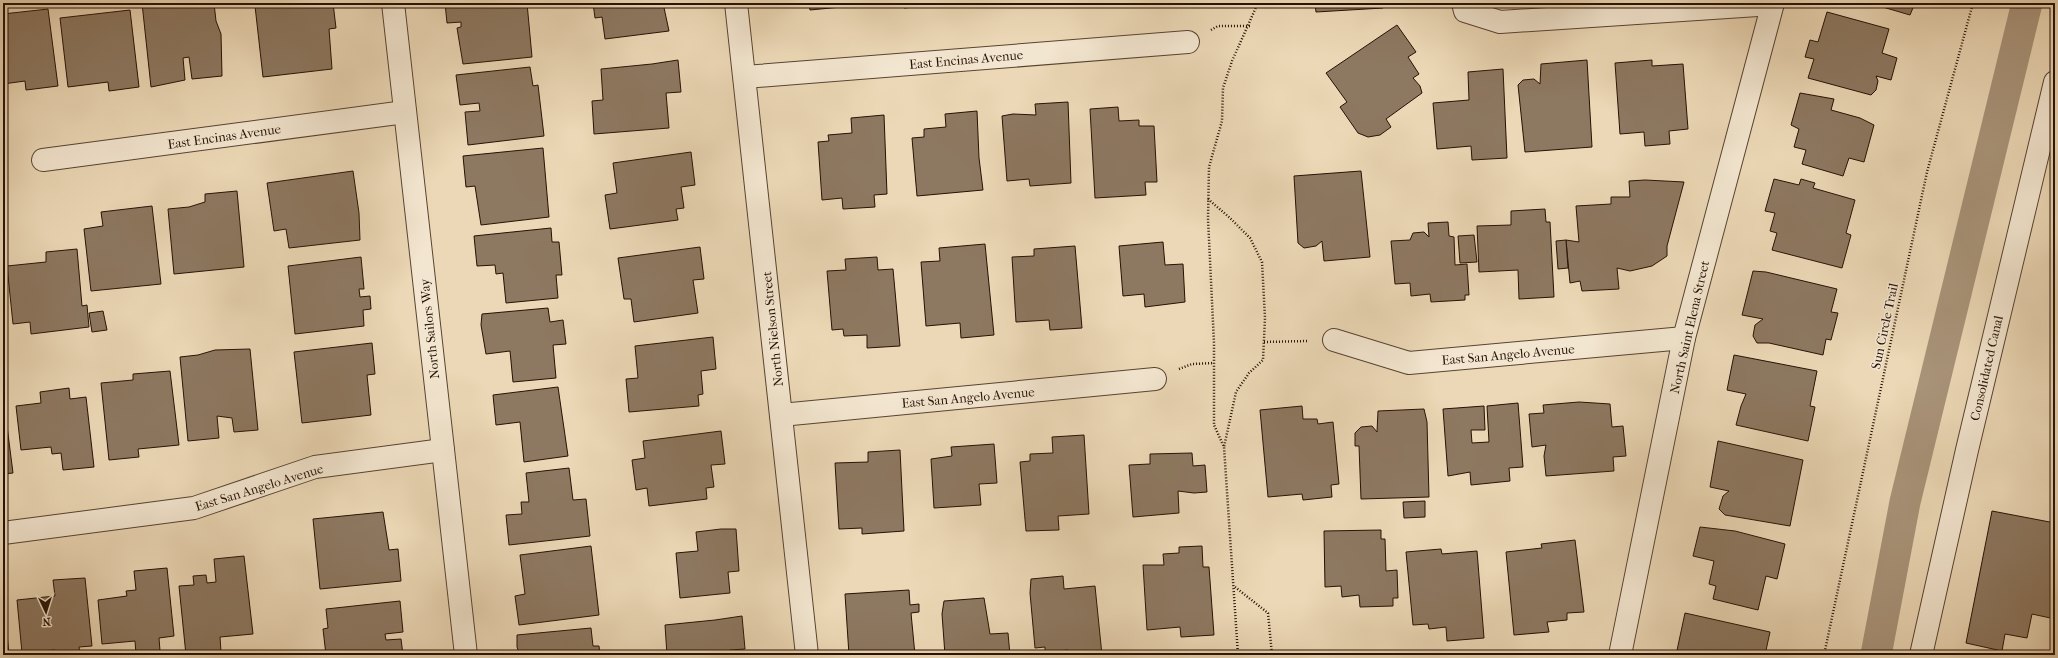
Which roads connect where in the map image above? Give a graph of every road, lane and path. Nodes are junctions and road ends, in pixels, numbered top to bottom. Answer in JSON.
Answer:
{"nodes":[{"id":1,"x":392,"y":3,"type":"edge"},
{"id":2,"x":736,"y":3,"type":"edge"},
{"id":3,"x":1258,"y":3,"type":"edge"},
{"id":4,"x":1463,"y":3,"type":"edge"},
{"id":5,"x":1773,"y":3,"type":"edge"},
{"id":6,"x":1973,"y":3,"type":"edge"},
{"id":7,"x":1250,"y":26,"type":"junction"},
{"id":8,"x":1188,"y":42,"type":"joint"},
{"id":9,"x":745,"y":77,"type":"junction"},
{"id":10,"x":2055,"y":82,"type":"edge"},
{"id":11,"x":405,"y":112,"type":"junction"},
{"id":12,"x":43,"y":160,"type":"dead end"},
{"id":13,"x":1208,"y":199,"type":"junction"},
{"id":14,"x":1684,"y":338,"type":"junction"},
{"id":15,"x":1334,"y":340,"type":"joint"},
{"id":16,"x":1264,"y":342,"type":"junction"},
{"id":17,"x":1214,"y":363,"type":"junction"},
{"id":18,"x":1155,"y":379,"type":"joint"},
{"id":19,"x":782,"y":415,"type":"junction"},
{"id":20,"x":1224,"y":447,"type":"junction"},
{"id":21,"x":443,"y":450,"type":"junction"},
{"id":22,"x":3,"y":533,"type":"edge"},
{"id":23,"x":1235,"y":586,"type":"junction"},
{"id":24,"x":466,"y":655,"type":"edge"},
{"id":25,"x":807,"y":655,"type":"edge"},
{"id":26,"x":1238,"y":655,"type":"edge"},
{"id":27,"x":1272,"y":655,"type":"edge"},
{"id":28,"x":1620,"y":655,"type":"edge"},
{"id":29,"x":1824,"y":655,"type":"edge"},
{"id":30,"x":1921,"y":655,"type":"edge"}],
"edges":[{"from":1,"to":11,"type":"street","name":"North Sailors Way"},
{"from":2,"to":9,"type":"street","name":"North Nielson Street"},
{"from":3,"to":7,"type":"path"},
{"from":4,"to":5,"type":"street"},
{"from":5,"to":14,"type":"street","name":"North Saint Elena Street"},
{"from":6,"to":29,"type":"path","name":"Sun Circle Trail"},
{"from":7,"to":8,"type":"path"},
{"from":7,"to":13,"type":"path"},
{"from":8,"to":9,"type":"street","name":"East Encinas Avenue"},
{"from":9,"to":19,"type":"street","name":"North Nielson Street"},
{"from":10,"to":30,"type":"street","name":"Consolidated Canal"},
{"from":11,"to":12,"type":"street","name":"East Encinas Avenue"},
{"from":11,"to":21,"type":"street","name":"North Sailors Way"},
{"from":13,"to":16,"type":"path"},
{"from":13,"to":17,"type":"path"},
{"from":14,"to":15,"type":"street","name":"East San Angelo Avenue"},
{"from":14,"to":28,"type":"street","name":"North Saint Elena Street"},
{"from":15,"to":16,"type":"path"},
{"from":16,"to":20,"type":"path"},
{"from":17,"to":18,"type":"path"},
{"from":17,"to":20,"type":"path"},
{"from":18,"to":19,"type":"street","name":"East San Angelo Avenue"},
{"from":19,"to":25,"type":"street","name":"North Nielson Street"},
{"from":20,"to":23,"type":"path"},
{"from":21,"to":22,"type":"street","name":"East San Angelo Avenue"},
{"from":21,"to":24,"type":"street","name":"North Sailors Way"},
{"from":23,"to":26,"type":"path"},
{"from":23,"to":27,"type":"path"}]}
